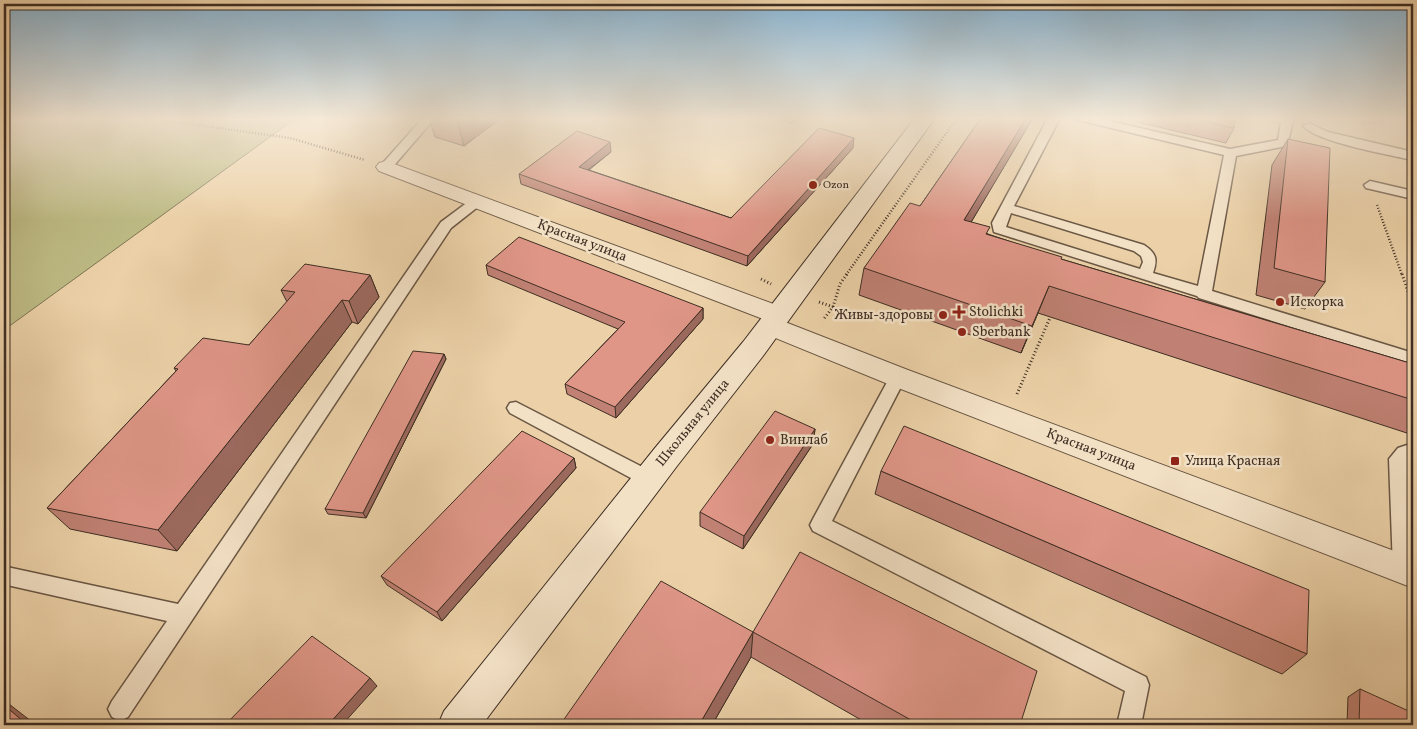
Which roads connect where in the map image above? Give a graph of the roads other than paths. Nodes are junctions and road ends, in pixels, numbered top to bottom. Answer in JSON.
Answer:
{"nodes":[{"id":1,"x":399,"y":152,"type":"edge"},
{"id":2,"x":900,"y":152,"type":"edge"},
{"id":3,"x":1036,"y":152,"type":"edge"},
{"id":4,"x":1226,"y":152,"type":"edge"},
{"id":5,"x":1235,"y":152,"type":"edge"},
{"id":6,"x":1396,"y":152,"type":"edge"},
{"id":7,"x":1230,"y":153,"type":"junction"},
{"id":8,"x":1413,"y":156,"type":"edge"},
{"id":9,"x":386,"y":167,"type":"joint"},
{"id":10,"x":1370,"y":185,"type":"road end"},
{"id":11,"x":1413,"y":195,"type":"edge"},
{"id":12,"x":477,"y":202,"type":"junction"},
{"id":13,"x":1007,"y":208,"type":"junction"},
{"id":14,"x":1145,"y":276,"type":"junction"},
{"id":15,"x":1204,"y":295,"type":"junction"},
{"id":16,"x":774,"y":320,"type":"junction"},
{"id":17,"x":1413,"y":359,"type":"edge"},
{"id":18,"x":898,"y":377,"type":"junction"},
{"id":19,"x":516,"y":408,"type":"dead end"},
{"id":20,"x":1413,"y":450,"type":"edge"},
{"id":21,"x":649,"y":478,"type":"junction"},
{"id":22,"x":1408,"y":571,"type":"edge"},
{"id":23,"x":7,"y":576,"type":"dead end"},
{"id":24,"x":183,"y":615,"type":"junction"},
{"id":25,"x":120,"y":709,"type":"dead end"},
{"id":26,"x":458,"y":725,"type":"edge"},
{"id":27,"x":1129,"y":725,"type":"edge"}],
"edges":[{"from":1,"to":9,"type":"lane"},
{"from":2,"to":16,"type":"street","name":"Школьная улица"},
{"from":3,"to":13,"type":"lane"},
{"from":4,"to":7,"type":"lane"},
{"from":5,"to":7,"type":"lane"},
{"from":6,"to":8,"type":"lane"},
{"from":7,"to":15,"type":"lane"},
{"from":9,"to":12,"type":"street","name":"Красная улица"},
{"from":10,"to":11,"type":"lane"},
{"from":12,"to":16,"type":"street","name":"Красная улица"},
{"from":12,"to":24,"type":"lane"},
{"from":13,"to":14,"type":"lane"},
{"from":13,"to":14,"type":"lane"},
{"from":14,"to":15,"type":"lane"},
{"from":15,"to":17,"type":"lane"},
{"from":16,"to":18,"type":"street","name":"Красная улица"},
{"from":16,"to":21,"type":"street","name":"Школьная улица"},
{"from":18,"to":22,"type":"street","name":"Красная улица"},
{"from":18,"to":27,"type":"lane"},
{"from":19,"to":21,"type":"lane"},
{"from":20,"to":22,"type":"lane"},
{"from":21,"to":26,"type":"street","name":"Школьная улица"},
{"from":23,"to":24,"type":"lane"},
{"from":24,"to":25,"type":"lane"}]}
